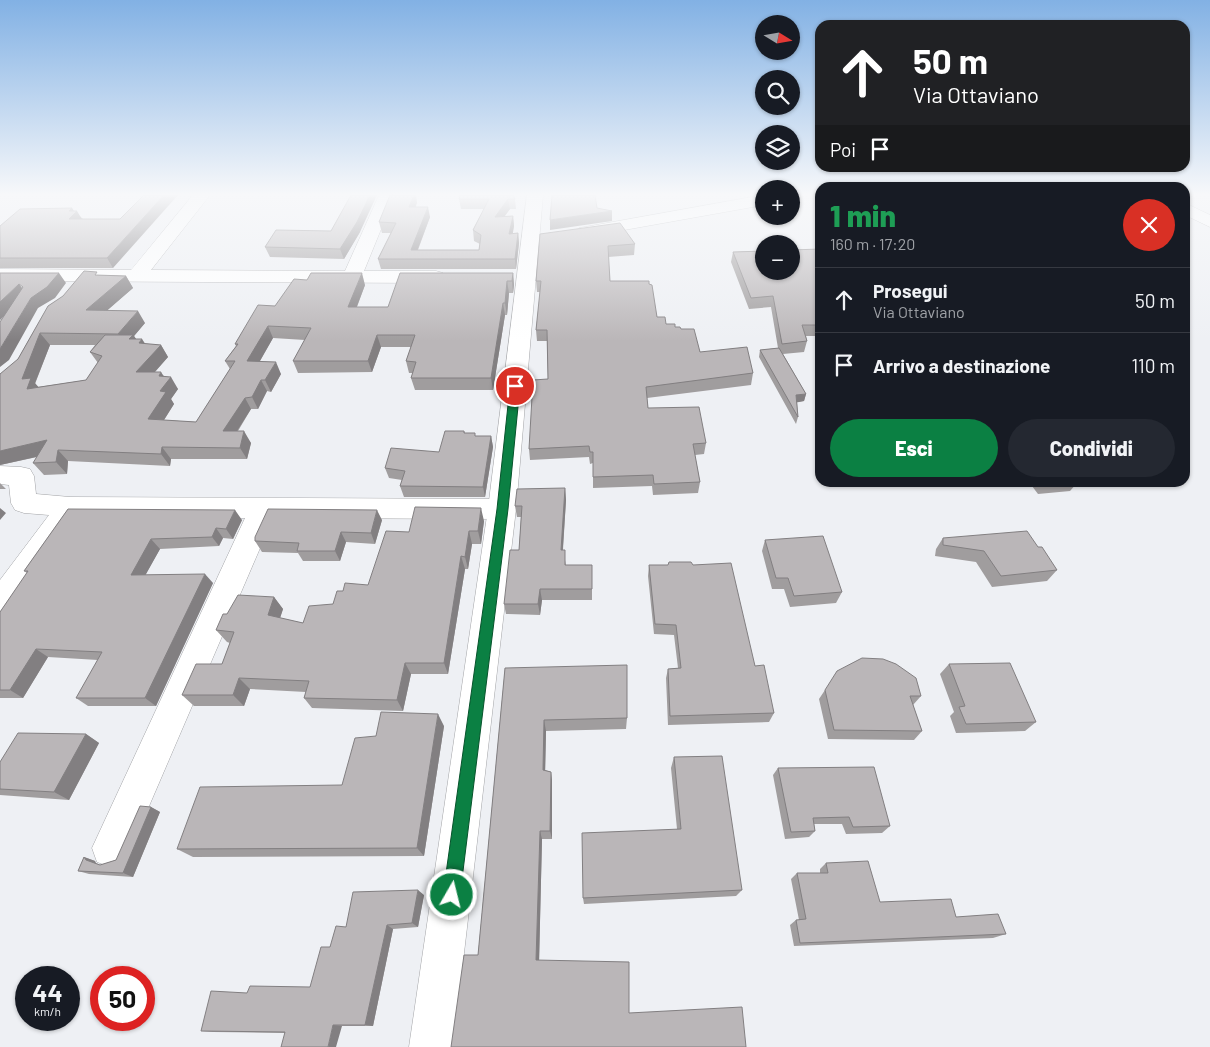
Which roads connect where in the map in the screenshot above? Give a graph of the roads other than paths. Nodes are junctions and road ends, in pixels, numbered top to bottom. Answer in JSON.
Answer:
{"nodes":[{"id":1,"x":162,"y":244,"type":"edge"},
{"id":2,"x":366,"y":244,"type":"edge"},
{"id":3,"x":536,"y":244,"type":"edge"},
{"id":4,"x":0,"y":275,"type":"edge"},
{"id":5,"x":84,"y":277,"type":"junction"},
{"id":6,"x":135,"y":277,"type":"junction"},
{"id":7,"x":352,"y":277,"type":"junction"},
{"id":8,"x":458,"y":277,"type":"edge"},
{"id":9,"x":68,"y":296,"type":"edge"},
{"id":10,"x":0,"y":475,"type":"edge"},
{"id":11,"x":70,"y":507,"type":"junction"},
{"id":12,"x":264,"y":507,"type":"junction"},
{"id":13,"x":502,"y":509,"type":"junction"},
{"id":14,"x":13,"y":566,"type":"edge"},
{"id":15,"x":0,"y":603,"type":"edge"},
{"id":16,"x":111,"y":848,"type":"dead end"},
{"id":17,"x":431,"y":1047,"type":"edge"}],
"edges":[{"from":1,"to":6,"type":"street"},
{"from":2,"to":7,"type":"street"},
{"from":3,"to":13,"type":"street"},
{"from":4,"to":5,"type":"street"},
{"from":5,"to":6,"type":"street"},
{"from":5,"to":9,"type":"street"},
{"from":6,"to":7,"type":"street"},
{"from":7,"to":8,"type":"street"},
{"from":10,"to":11,"type":"street"},
{"from":11,"to":12,"type":"street"},
{"from":11,"to":14,"type":"street"},
{"from":12,"to":13,"type":"street"},
{"from":12,"to":16,"type":"street"},
{"from":13,"to":17,"type":"street"},
{"from":14,"to":15,"type":"street"}]}
